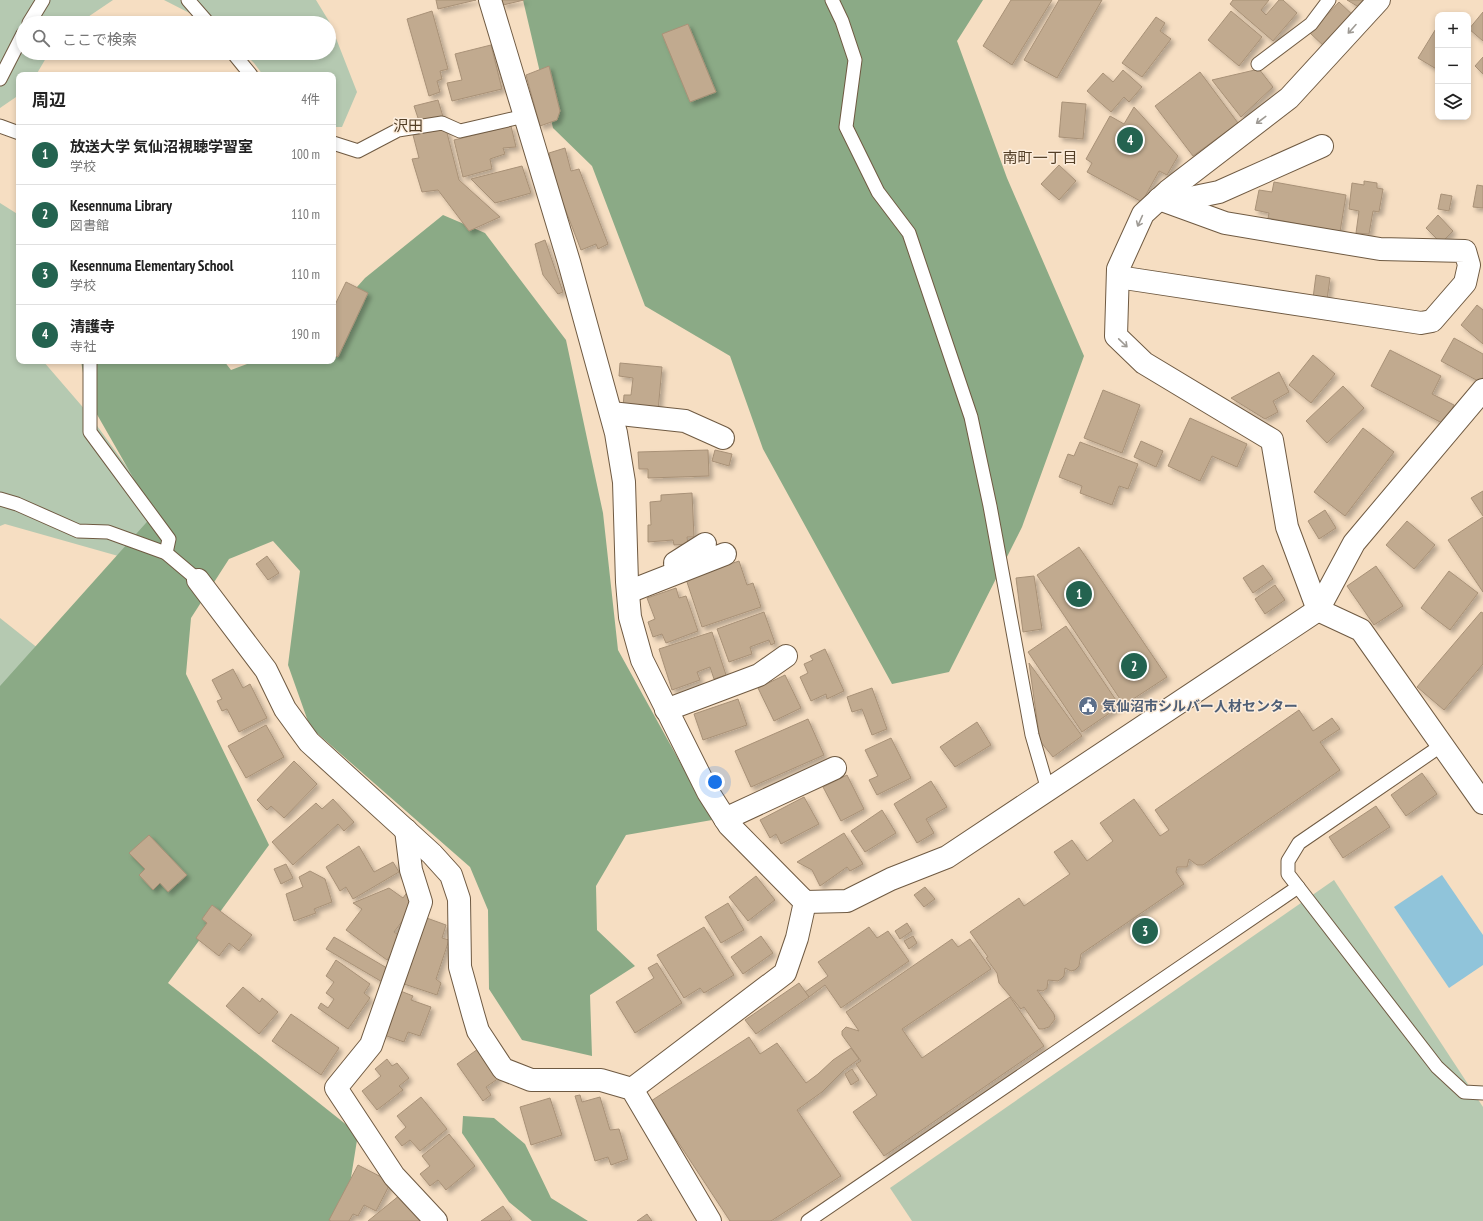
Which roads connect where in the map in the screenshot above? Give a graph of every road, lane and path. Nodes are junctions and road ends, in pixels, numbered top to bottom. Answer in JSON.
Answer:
{"nodes":[{"id":1,"x":43,"y":0,"type":"edge"},
{"id":2,"x":188,"y":0,"type":"edge"},
{"id":3,"x":490,"y":0,"type":"edge"},
{"id":4,"x":832,"y":0,"type":"edge"},
{"id":5,"x":1329,"y":0,"type":"edge"},
{"id":6,"x":1379,"y":0,"type":"edge"},
{"id":7,"x":33,"y":16,"type":"edge"},
{"id":8,"x":202,"y":16,"type":"edge"},
{"id":9,"x":16,"y":48,"type":"edge"},
{"id":10,"x":239,"y":60,"type":"edge"},
{"id":11,"x":1258,"y":64,"type":"dead end"},
{"id":12,"x":249,"y":72,"type":"edge"},
{"id":13,"x":0,"y":80,"type":"edge"},
{"id":14,"x":524,"y":116,"type":"junction"},
{"id":15,"x":0,"y":126,"type":"edge"},
{"id":16,"x":16,"y":132,"type":"edge"},
{"id":17,"x":336,"y":144,"type":"edge"},
{"id":18,"x":1322,"y":146,"type":"dead end"},
{"id":19,"x":1159,"y":199,"type":"junction"},
{"id":20,"x":1118,"y":277,"type":"junction"},
{"id":21,"x":90,"y":364,"type":"edge"},
{"id":22,"x":1483,"y":390,"type":"edge"},
{"id":23,"x":611,"y":413,"type":"junction"},
{"id":24,"x":723,"y":438,"type":"dead end"},
{"id":25,"x":0,"y":499,"type":"edge"},
{"id":26,"x":706,"y":544,"type":"dead end"},
{"id":27,"x":166,"y":553,"type":"junction"},
{"id":28,"x":725,"y":554,"type":"dead end"},
{"id":29,"x":198,"y":580,"type":"joint"},
{"id":30,"x":628,"y":592,"type":"junction"},
{"id":31,"x":1318,"y":610,"type":"junction"},
{"id":32,"x":786,"y":656,"type":"dead end"},
{"id":33,"x":666,"y":710,"type":"junction"},
{"id":34,"x":1442,"y":746,"type":"junction"},
{"id":35,"x":835,"y":768,"type":"dead end"},
{"id":36,"x":1048,"y":790,"type":"junction"},
{"id":37,"x":1483,"y":803,"type":"edge"},
{"id":38,"x":725,"y":819,"type":"junction"},
{"id":39,"x":406,"y":830,"type":"junction"},
{"id":40,"x":1298,"y":888,"type":"junction"},
{"id":41,"x":805,"y":902,"type":"junction"},
{"id":42,"x":632,"y":1089,"type":"junction"},
{"id":43,"x":1483,"y":1094,"type":"edge"},
{"id":44,"x":436,"y":1221,"type":"edge"},
{"id":45,"x":710,"y":1221,"type":"edge"},
{"id":46,"x":808,"y":1221,"type":"edge"}],
"edges":[{"from":1,"to":7,"type":"lane"},
{"from":2,"to":8,"type":"lane"},
{"from":3,"to":14,"type":"street"},
{"from":4,"to":36,"type":"lane"},
{"from":5,"to":11,"type":"lane"},
{"from":6,"to":19,"type":"street","one_way":true},
{"from":9,"to":13,"type":"lane"},
{"from":10,"to":12,"type":"lane"},
{"from":14,"to":17,"type":"lane"},
{"from":14,"to":23,"type":"street"},
{"from":15,"to":16,"type":"lane"},
{"from":18,"to":19,"type":"street"},
{"from":19,"to":20,"type":"street","one_way":true},
{"from":19,"to":20,"type":"street"},
{"from":20,"to":31,"type":"street","one_way":true},
{"from":21,"to":27,"type":"lane"},
{"from":22,"to":31,"type":"street"},
{"from":23,"to":24,"type":"street"},
{"from":23,"to":30,"type":"street"},
{"from":25,"to":27,"type":"lane"},
{"from":26,"to":30,"type":"street"},
{"from":27,"to":29,"type":"lane"},
{"from":28,"to":30,"type":"street"},
{"from":29,"to":39,"type":"street"},
{"from":30,"to":33,"type":"street"},
{"from":31,"to":34,"type":"street"},
{"from":31,"to":36,"type":"street"},
{"from":32,"to":33,"type":"street"},
{"from":33,"to":38,"type":"street"},
{"from":34,"to":37,"type":"street"},
{"from":34,"to":40,"type":"lane"},
{"from":35,"to":38,"type":"street"},
{"from":36,"to":41,"type":"street"},
{"from":38,"to":41,"type":"street"},
{"from":39,"to":42,"type":"street"},
{"from":39,"to":44,"type":"street"},
{"from":40,"to":43,"type":"lane"},
{"from":40,"to":46,"type":"lane"},
{"from":41,"to":42,"type":"street"},
{"from":42,"to":45,"type":"street"}]}
